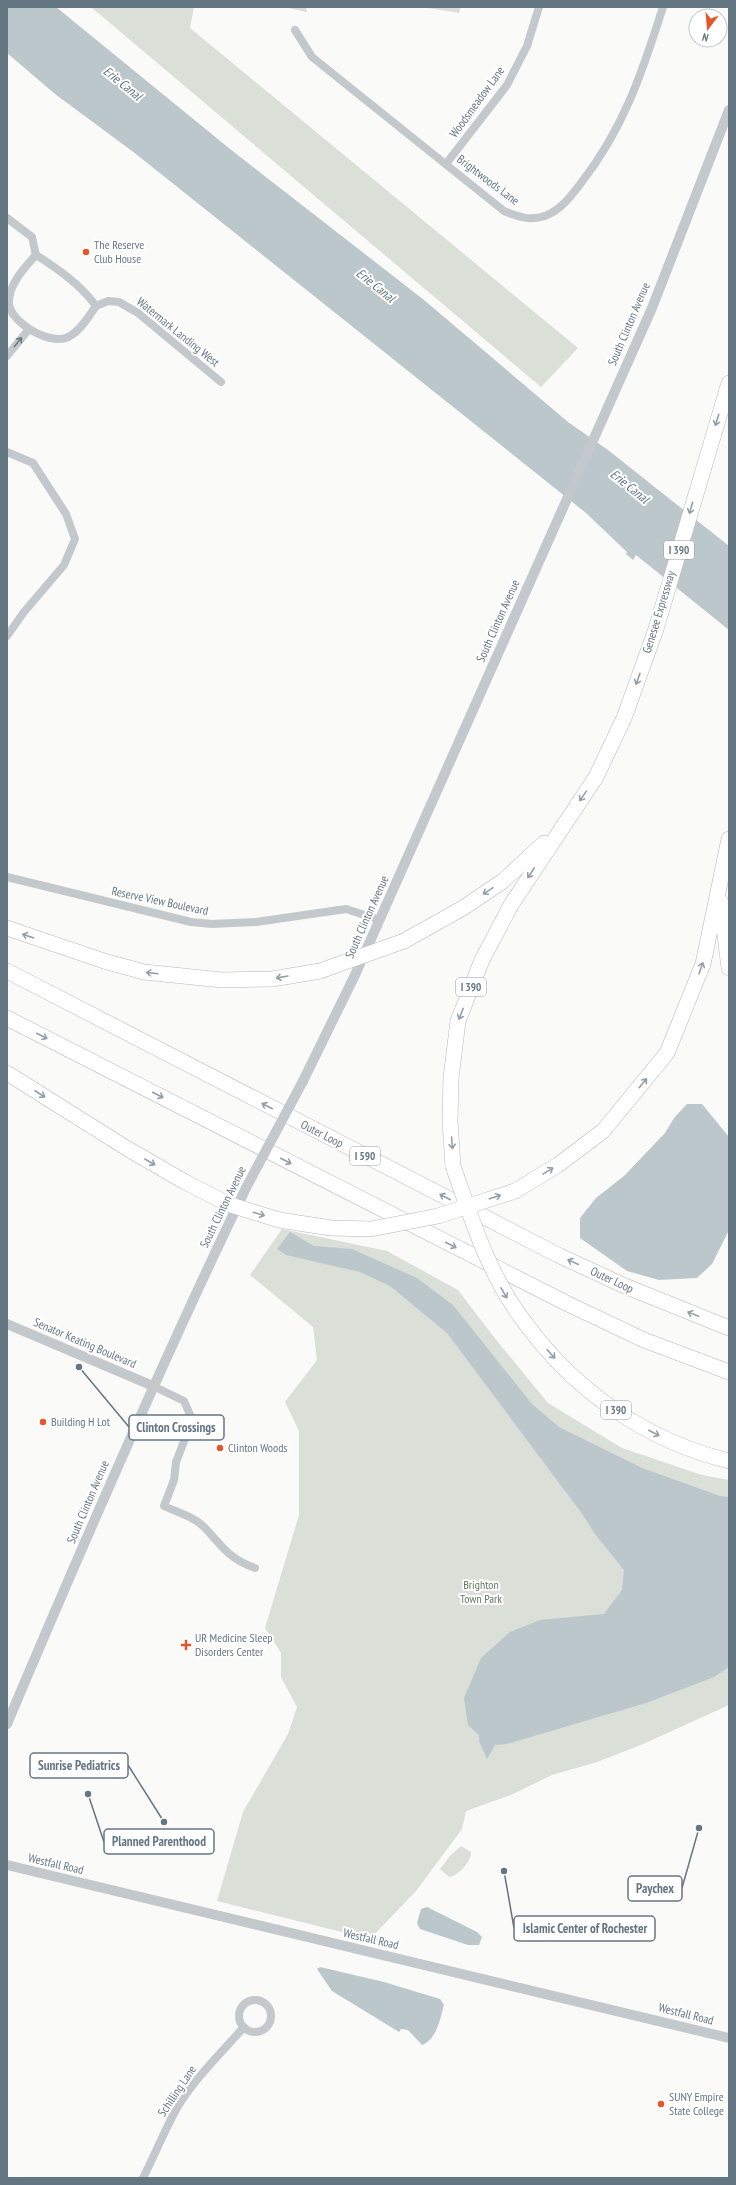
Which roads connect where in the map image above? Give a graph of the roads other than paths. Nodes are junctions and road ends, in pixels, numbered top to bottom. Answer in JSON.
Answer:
{"nodes":[{"id":1,"x":539,"y":7,"type":"edge"},
{"id":2,"x":663,"y":7,"type":"edge"},
{"id":3,"x":295,"y":30,"type":"dead end"},
{"id":4,"x":729,"y":110,"type":"edge"},
{"id":5,"x":446,"y":164,"type":"junction"},
{"id":6,"x":7,"y":218,"type":"edge"},
{"id":7,"x":36,"y":255,"type":"junction"},
{"id":8,"x":96,"y":306,"type":"junction"},
{"id":9,"x":9,"y":317,"type":"edge"},
{"id":10,"x":29,"y":329,"type":"junction"},
{"id":11,"x":7,"y":356,"type":"edge"},
{"id":12,"x":221,"y":382,"type":"dead end"},
{"id":13,"x":729,"y":382,"type":"edge"},
{"id":14,"x":7,"y":452,"type":"edge"},
{"id":15,"x":7,"y":636,"type":"edge"},
{"id":16,"x":560,"y":829,"type":"junction"},
{"id":17,"x":729,"y":839,"type":"edge"},
{"id":18,"x":7,"y":877,"type":"edge"},
{"id":19,"x":719,"y":889,"type":"junction"},
{"id":20,"x":380,"y":920,"type":"junction"},
{"id":21,"x":7,"y":928,"type":"edge"},
{"id":22,"x":729,"y":968,"type":"edge"},
{"id":23,"x":7,"y":971,"type":"edge"},
{"id":24,"x":7,"y":1018,"type":"edge"},
{"id":25,"x":7,"y":1073,"type":"edge"},
{"id":26,"x":7,"y":1324,"type":"edge"},
{"id":27,"x":729,"y":1328,"type":"edge"},
{"id":28,"x":729,"y":1372,"type":"edge"},
{"id":29,"x":153,"y":1386,"type":"junction"},
{"id":30,"x":729,"y":1461,"type":"edge"},
{"id":31,"x":255,"y":1568,"type":"dead end"},
{"id":32,"x":7,"y":1724,"type":"edge"},
{"id":33,"x":7,"y":1865,"type":"edge"},
{"id":34,"x":244,"y":2027,"type":"junction"},
{"id":35,"x":729,"y":2038,"type":"edge"},
{"id":36,"x":143,"y":2178,"type":"edge"}],
"edges":[{"from":1,"to":5,"type":"street","name":"Woodsmeadow Lane"},
{"from":2,"to":5,"type":"street","name":"Brightwoods Lane"},
{"from":3,"to":5,"type":"street","name":"Brightwoods Lane"},
{"from":4,"to":20,"type":"street","name":"South Clinton Avenue"},
{"from":6,"to":7,"type":"street"},
{"from":7,"to":8,"type":"street"},
{"from":7,"to":9,"type":"street"},
{"from":8,"to":10,"type":"street"},
{"from":8,"to":12,"type":"street","name":"Watermark Landing West"},
{"from":9,"to":10,"type":"street"},
{"from":11,"to":10,"type":"street","one_way":true},
{"from":13,"to":16,"type":"highway","name":"Genesee Expressway","number":"I 390","one_way":true},
{"from":14,"to":15,"type":"street"},
{"from":16,"to":21,"type":"highway","one_way":true,"bridge":true},
{"from":16,"to":30,"type":"highway","number":"I 390","one_way":true,"bridge":true},
{"from":17,"to":19,"type":"highway"},
{"from":18,"to":20,"type":"street","name":"Reserve View Boulevard"},
{"from":19,"to":22,"type":"highway"},
{"from":25,"to":19,"type":"highway","one_way":true,"bridge":true},
{"from":20,"to":29,"type":"street","name":"South Clinton Avenue","bridge":true},
{"from":27,"to":23,"type":"highway","name":"Outer Loop","number":"I 590","one_way":true},
{"from":24,"to":28,"type":"highway","one_way":true},
{"from":26,"to":29,"type":"street","name":"Senator Keating Boulevard"},
{"from":29,"to":31,"type":"street"},
{"from":29,"to":32,"type":"street","name":"South Clinton Avenue"},
{"from":33,"to":35,"type":"street","name":"Westfall Road"},
{"from":34,"to":34,"type":"street"},
{"from":34,"to":36,"type":"street","name":"Schilling Lane"}]}
